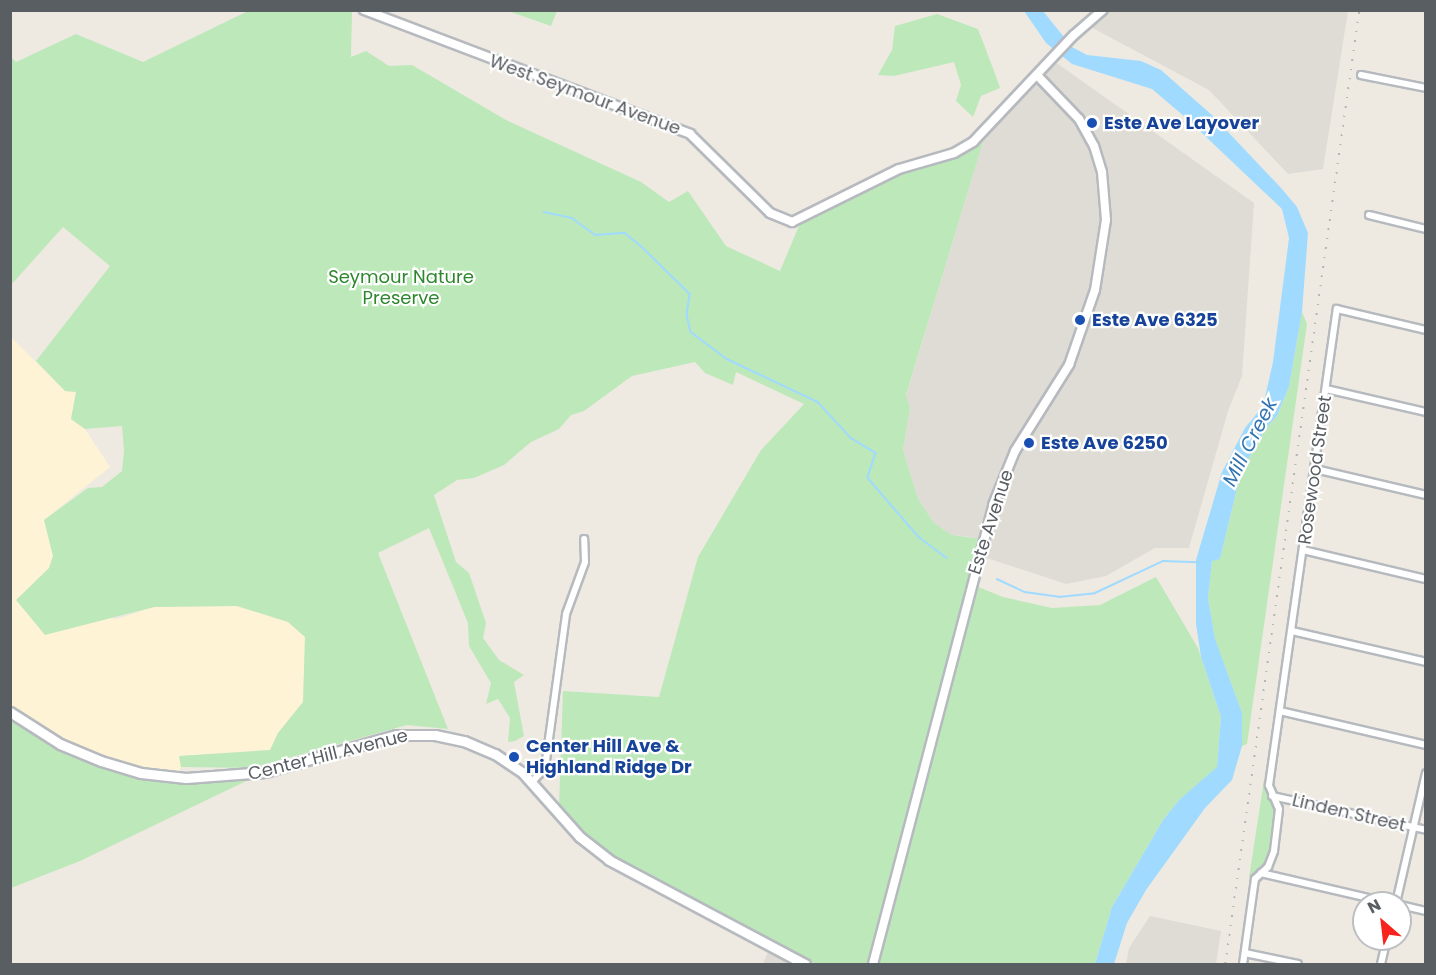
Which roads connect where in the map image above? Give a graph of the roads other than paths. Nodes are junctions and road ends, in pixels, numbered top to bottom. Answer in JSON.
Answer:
{"nodes":[{"id":1,"x":364,"y":10,"type":"edge"},
{"id":2,"x":1103,"y":10,"type":"edge"},
{"id":3,"x":1037,"y":75,"type":"junction"},
{"id":4,"x":1361,"y":75,"type":"dead end"},
{"id":5,"x":1425,"y":88,"type":"edge"},
{"id":6,"x":1370,"y":215,"type":"dead end"},
{"id":7,"x":1425,"y":229,"type":"edge"},
{"id":8,"x":1425,"y":330,"type":"edge"},
{"id":9,"x":1326,"y":389,"type":"junction"},
{"id":10,"x":1425,"y":412,"type":"edge"},
{"id":11,"x":1315,"y":469,"type":"junction"},
{"id":12,"x":1425,"y":495,"type":"edge"},
{"id":13,"x":584,"y":539,"type":"dead end"},
{"id":14,"x":1303,"y":550,"type":"junction"},
{"id":15,"x":1425,"y":579,"type":"edge"},
{"id":16,"x":1292,"y":631,"type":"junction"},
{"id":17,"x":1425,"y":662,"type":"edge"},
{"id":18,"x":1280,"y":711,"type":"junction"},
{"id":19,"x":10,"y":712,"type":"edge"},
{"id":20,"x":1425,"y":745,"type":"edge"},
{"id":21,"x":1425,"y":773,"type":"edge"},
{"id":22,"x":532,"y":782,"type":"junction"},
{"id":23,"x":1272,"y":796,"type":"junction"},
{"id":24,"x":1413,"y":827,"type":"junction"},
{"id":25,"x":1425,"y":830,"type":"edge"},
{"id":26,"x":1261,"y":873,"type":"junction"},
{"id":27,"x":1399,"y":891,"type":"edge"},
{"id":28,"x":1352,"y":894,"type":"edge"},
{"id":29,"x":1245,"y":952,"type":"junction"},
{"id":30,"x":805,"y":964,"type":"edge"},
{"id":31,"x":873,"y":964,"type":"edge"},
{"id":32,"x":1243,"y":964,"type":"edge"},
{"id":33,"x":1298,"y":964,"type":"edge"}],
"edges":[{"from":1,"to":3,"type":"street","name":"West Seymour Avenue"},
{"from":2,"to":3,"type":"street","name":"West Seymour Avenue"},
{"from":3,"to":31,"type":"street","name":"Este Avenue"},
{"from":4,"to":5,"type":"street"},
{"from":6,"to":7,"type":"street"},
{"from":8,"to":9,"type":"street","name":"Rosewood Street"},
{"from":9,"to":10,"type":"street"},
{"from":9,"to":11,"type":"street","name":"Rosewood Street"},
{"from":11,"to":12,"type":"street"},
{"from":11,"to":14,"type":"street","name":"Rosewood Street"},
{"from":13,"to":22,"type":"street"},
{"from":14,"to":15,"type":"street"},
{"from":14,"to":16,"type":"street","name":"Rosewood Street"},
{"from":16,"to":17,"type":"street"},
{"from":16,"to":18,"type":"street","name":"Rosewood Street"},
{"from":18,"to":20,"type":"street"},
{"from":18,"to":23,"type":"street","name":"Rosewood Street"},
{"from":19,"to":22,"type":"main road","name":"Center Hill Avenue"},
{"from":21,"to":24,"type":"street"},
{"from":22,"to":30,"type":"main road","name":"Center Hill Avenue"},
{"from":23,"to":24,"type":"street","name":"Linden Street"},
{"from":23,"to":26,"type":"street","name":"Rosewood Street"},
{"from":24,"to":25,"type":"street","name":"Linden Street"},
{"from":24,"to":27,"type":"street"},
{"from":26,"to":28,"type":"street"},
{"from":26,"to":29,"type":"street","name":"Rosewood Street"},
{"from":29,"to":32,"type":"street","name":"Rosewood Street"},
{"from":29,"to":33,"type":"street"}]}
